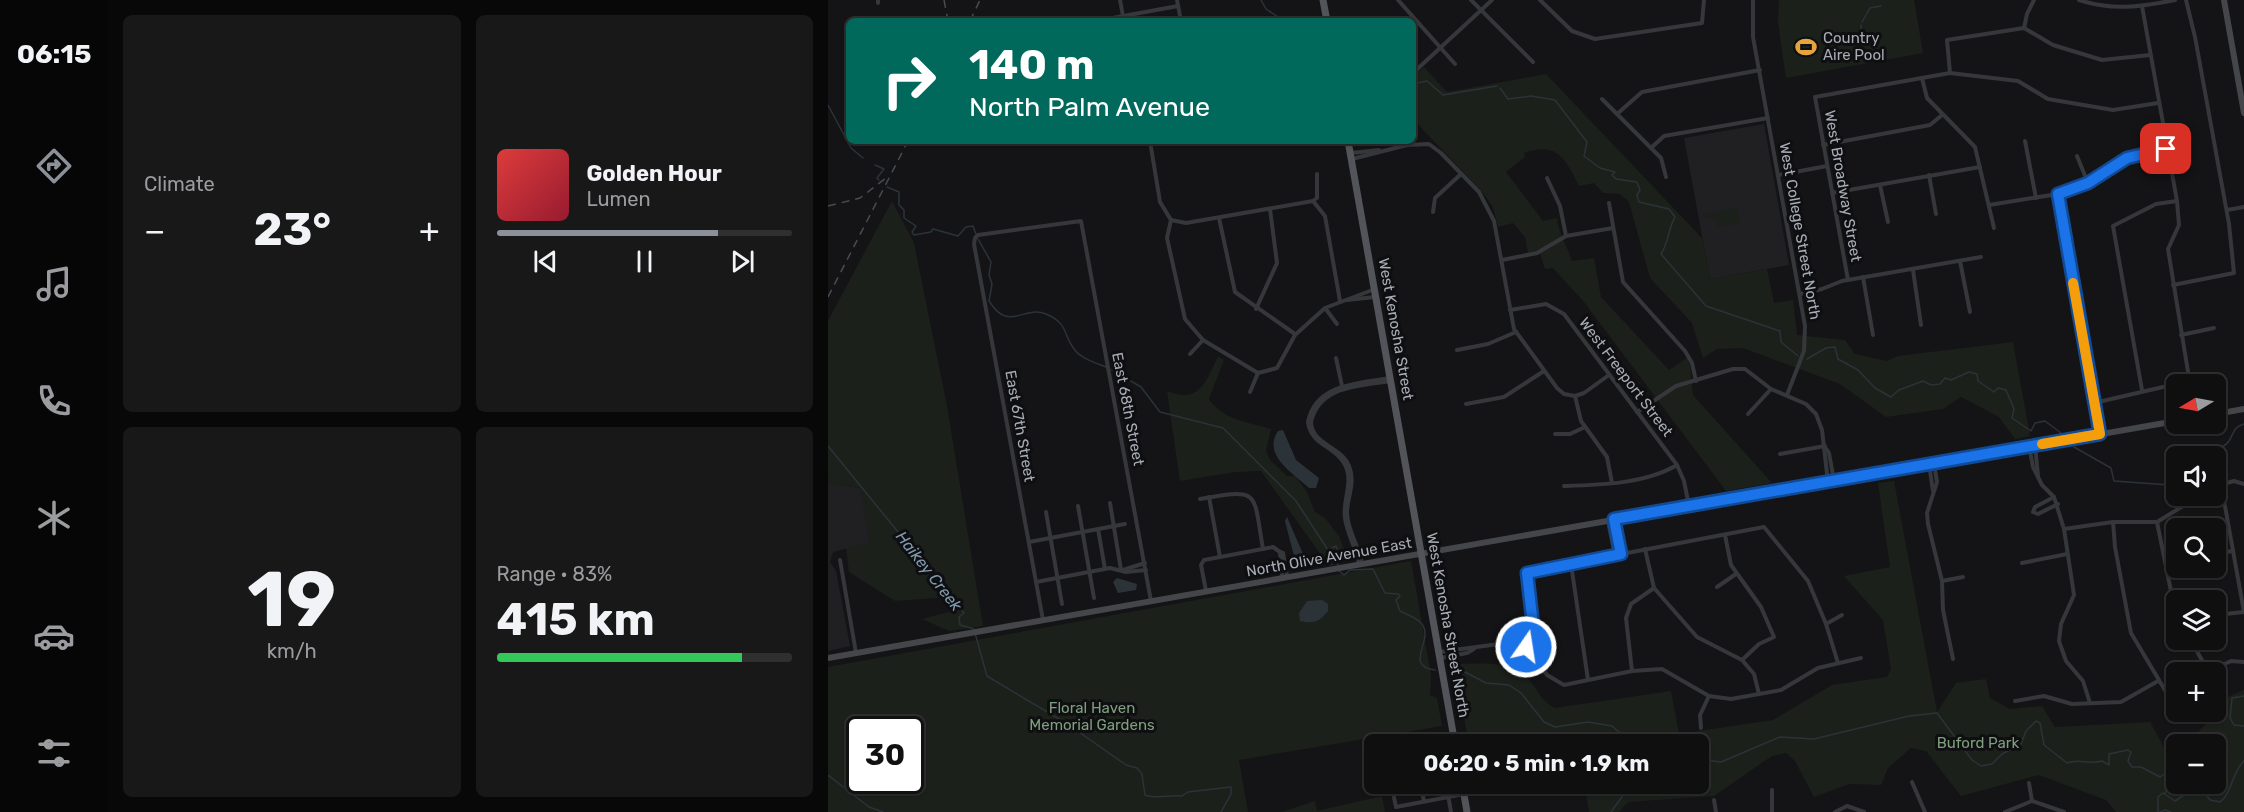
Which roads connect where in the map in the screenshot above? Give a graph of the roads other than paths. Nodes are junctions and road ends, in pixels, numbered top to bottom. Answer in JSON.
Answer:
{"nodes":[{"id":1,"x":1120,"y":0,"type":"edge"},
{"id":2,"x":1177,"y":0,"type":"edge"},
{"id":3,"x":1323,"y":0,"type":"edge"},
{"id":4,"x":1398,"y":0,"type":"edge"},
{"id":5,"x":1471,"y":0,"type":"edge"},
{"id":6,"x":1492,"y":0,"type":"edge"},
{"id":7,"x":1540,"y":0,"type":"edge"},
{"id":8,"x":1704,"y":0,"type":"edge"},
{"id":9,"x":1753,"y":0,"type":"edge"},
{"id":10,"x":2034,"y":0,"type":"edge"},
{"id":11,"x":2079,"y":0,"type":"edge"},
{"id":12,"x":2175,"y":0,"type":"edge"},
{"id":13,"x":2186,"y":0,"type":"edge"},
{"id":14,"x":2224,"y":0,"type":"edge"},
{"id":15,"x":1178,"y":6,"type":"junction"},
{"id":16,"x":2142,"y":6,"type":"junction"},
{"id":17,"x":1481,"y":10,"type":"junction"},
{"id":18,"x":1123,"y":16,"type":"junction"},
{"id":19,"x":1105,"y":18,"type":"edge"},
{"id":20,"x":1180,"y":18,"type":"edge"},
{"id":21,"x":1326,"y":18,"type":"edge"},
{"id":22,"x":1414,"y":18,"type":"edge"},
{"id":23,"x":1416,"y":21,"type":"edge"},
{"id":24,"x":2024,"y":28,"type":"junction"},
{"id":25,"x":1440,"y":48,"type":"junction"},
{"id":26,"x":2150,"y":54,"type":"junction"},
{"id":27,"x":1533,"y":62,"type":"dead end"},
{"id":28,"x":1455,"y":64,"type":"dead end"},
{"id":29,"x":1416,"y":70,"type":"edge"},
{"id":30,"x":1760,"y":70,"type":"junction"},
{"id":31,"x":1950,"y":73,"type":"junction"},
{"id":32,"x":1922,"y":78,"type":"junction"},
{"id":33,"x":1602,"y":99,"type":"dead end"},
{"id":34,"x":2158,"y":103,"type":"junction"},
{"id":35,"x":2244,"y":113,"type":"edge"},
{"id":36,"x":1617,"y":114,"type":"junction"},
{"id":37,"x":1942,"y":115,"type":"junction"},
{"id":38,"x":1768,"y":118,"type":"junction"},
{"id":39,"x":2025,"y":141,"type":"dead end"},
{"id":40,"x":1150,"y":144,"type":"edge"},
{"id":41,"x":1349,"y":144,"type":"edge"},
{"id":42,"x":1823,"y":146,"type":"junction"},
{"id":43,"x":1651,"y":148,"type":"junction"},
{"id":44,"x":2166,"y":149,"type":"junction"},
{"id":45,"x":1351,"y":156,"type":"junction"},
{"id":46,"x":2077,"y":156,"type":"dead end"},
{"id":47,"x":1827,"y":166,"type":"junction"},
{"id":48,"x":1980,"y":167,"type":"junction"},
{"id":49,"x":1317,"y":174,"type":"dead end"},
{"id":50,"x":1461,"y":174,"type":"junction"},
{"id":51,"x":1779,"y":175,"type":"junction"},
{"id":52,"x":1929,"y":175,"type":"junction"},
{"id":53,"x":1666,"y":177,"type":"dead end"},
{"id":54,"x":1547,"y":178,"type":"dead end"},
{"id":55,"x":2088,"y":183,"type":"junction"},
{"id":56,"x":1880,"y":185,"type":"junction"},
{"id":57,"x":1832,"y":193,"type":"junction"},
{"id":58,"x":2058,"y":194,"type":"junction"},
{"id":59,"x":2036,"y":198,"type":"junction"},
{"id":60,"x":1313,"y":201,"type":"junction"},
{"id":61,"x":2177,"y":201,"type":"junction"},
{"id":62,"x":1609,"y":203,"type":"dead end"},
{"id":63,"x":1989,"y":205,"type":"junction"},
{"id":64,"x":2244,"y":207,"type":"edge"},
{"id":65,"x":1270,"y":209,"type":"junction"},
{"id":66,"x":2227,"y":210,"type":"junction"},
{"id":67,"x":1432,"y":212,"type":"dead end"},
{"id":68,"x":1936,"y":214,"type":"dead end"},
{"id":69,"x":1219,"y":218,"type":"junction"},
{"id":70,"x":1171,"y":220,"type":"junction"},
{"id":71,"x":1888,"y":222,"type":"dead end"},
{"id":72,"x":1613,"y":228,"type":"junction"},
{"id":73,"x":1994,"y":228,"type":"dead end"},
{"id":74,"x":1566,"y":236,"type":"junction"},
{"id":75,"x":975,"y":237,"type":"joint"},
{"id":76,"x":1981,"y":257,"type":"dead end"},
{"id":77,"x":1502,"y":260,"type":"junction"},
{"id":78,"x":1960,"y":261,"type":"junction"},
{"id":79,"x":1913,"y":270,"type":"junction"},
{"id":80,"x":1863,"y":278,"type":"junction"},
{"id":81,"x":1848,"y":280,"type":"junction"},
{"id":82,"x":2173,"y":285,"type":"junction"},
{"id":83,"x":1375,"y":293,"type":"junction"},
{"id":84,"x":1800,"y":294,"type":"junction"},
{"id":85,"x":1340,"y":300,"type":"junction"},
{"id":86,"x":1325,"y":308,"type":"junction"},
{"id":87,"x":1256,"y":309,"type":"junction"},
{"id":88,"x":1510,"y":310,"type":"junction"},
{"id":89,"x":1970,"y":312,"type":"dead end"},
{"id":90,"x":1337,"y":324,"type":"dead end"},
{"id":91,"x":1921,"y":325,"type":"dead end"},
{"id":92,"x":2214,"y":328,"type":"dead end"},
{"id":93,"x":1516,"y":332,"type":"junction"},
{"id":94,"x":1295,"y":334,"type":"junction"},
{"id":95,"x":1873,"y":335,"type":"dead end"},
{"id":96,"x":2181,"y":335,"type":"junction"},
{"id":97,"x":1203,"y":340,"type":"junction"},
{"id":98,"x":1457,"y":350,"type":"dead end"},
{"id":99,"x":1190,"y":354,"type":"dead end"},
{"id":100,"x":1336,"y":358,"type":"dead end"},
{"id":101,"x":1544,"y":371,"type":"junction"},
{"id":102,"x":1258,"y":373,"type":"junction"},
{"id":103,"x":2188,"y":374,"type":"edge"},
{"id":104,"x":1609,"y":375,"type":"junction"},
{"id":105,"x":1391,"y":379,"type":"junction"},
{"id":106,"x":1696,"y":381,"type":"junction"},
{"id":107,"x":2166,"y":386,"type":"edge"},
{"id":108,"x":1343,"y":388,"type":"junction"},
{"id":109,"x":1771,"y":389,"type":"junction"},
{"id":110,"x":2142,"y":390,"type":"junction"},
{"id":111,"x":1250,"y":392,"type":"dead end"},
{"id":112,"x":1787,"y":395,"type":"junction"},
{"id":113,"x":1575,"y":396,"type":"junction"},
{"id":114,"x":2094,"y":403,"type":"junction"},
{"id":115,"x":1466,"y":404,"type":"dead end"},
{"id":116,"x":2244,"y":409,"type":"edge"},
{"id":117,"x":1637,"y":412,"type":"junction"},
{"id":118,"x":2226,"y":412,"type":"edge"},
{"id":119,"x":1748,"y":414,"type":"dead end"},
{"id":120,"x":2166,"y":423,"type":"edge"},
{"id":121,"x":1585,"y":427,"type":"junction"},
{"id":122,"x":1555,"y":434,"type":"dead end"},
{"id":123,"x":2100,"y":434,"type":"junction"},
{"id":124,"x":1825,"y":446,"type":"junction"},
{"id":125,"x":2032,"y":446,"type":"junction"},
{"id":126,"x":1780,"y":454,"type":"dead end"},
{"id":127,"x":1931,"y":463,"type":"junction"},
{"id":128,"x":1677,"y":465,"type":"junction"},
{"id":129,"x":1831,"y":481,"type":"junction"},
{"id":130,"x":1612,"y":483,"type":"junction"},
{"id":131,"x":2226,"y":483,"type":"edge"},
{"id":132,"x":2244,"y":484,"type":"edge"},
{"id":133,"x":1564,"y":486,"type":"dead end"},
{"id":134,"x":1209,"y":497,"type":"junction"},
{"id":135,"x":2054,"y":497,"type":"junction"},
{"id":136,"x":1200,"y":499,"type":"dead end"},
{"id":137,"x":1110,"y":503,"type":"dead end"},
{"id":138,"x":2058,"y":504,"type":"junction"},
{"id":139,"x":1078,"y":506,"type":"dead end"},
{"id":140,"x":1689,"y":506,"type":"junction"},
{"id":141,"x":2183,"y":506,"type":"edge"},
{"id":142,"x":2225,"y":506,"type":"edge"},
{"id":143,"x":1046,"y":512,"type":"dead end"},
{"id":144,"x":1611,"y":520,"type":"junction"},
{"id":145,"x":1416,"y":521,"type":"joint"},
{"id":146,"x":2113,"y":522,"type":"junction"},
{"id":147,"x":2157,"y":522,"type":"junction"},
{"id":148,"x":1125,"y":524,"type":"dead end"},
{"id":149,"x":1114,"y":526,"type":"junction"},
{"id":150,"x":1098,"y":529,"type":"junction"},
{"id":151,"x":2064,"y":529,"type":"junction"},
{"id":152,"x":1082,"y":532,"type":"junction"},
{"id":153,"x":1725,"y":535,"type":"junction"},
{"id":154,"x":1050,"y":538,"type":"junction"},
{"id":155,"x":1029,"y":542,"type":"junction"},
{"id":156,"x":1263,"y":549,"type":"junction"},
{"id":157,"x":1645,"y":549,"type":"junction"},
{"id":158,"x":2233,"y":551,"type":"junction"},
{"id":159,"x":1422,"y":552,"type":"junction"},
{"id":160,"x":2226,"y":552,"type":"edge"},
{"id":161,"x":1621,"y":554,"type":"junction"},
{"id":162,"x":2067,"y":554,"type":"junction"},
{"id":163,"x":1615,"y":556,"type":"junction"},
{"id":164,"x":1220,"y":557,"type":"junction"},
{"id":165,"x":840,"y":560,"type":"dead end"},
{"id":166,"x":1144,"y":563,"type":"junction"},
{"id":167,"x":1360,"y":563,"type":"junction"},
{"id":168,"x":2022,"y":563,"type":"dead end"},
{"id":169,"x":1571,"y":564,"type":"junction"},
{"id":170,"x":1105,"y":568,"type":"junction"},
{"id":171,"x":1121,"y":570,"type":"junction"},
{"id":172,"x":1146,"y":570,"type":"junction"},
{"id":173,"x":1090,"y":572,"type":"junction"},
{"id":174,"x":1736,"y":574,"type":"junction"},
{"id":175,"x":1058,"y":577,"type":"junction"},
{"id":176,"x":1285,"y":577,"type":"junction"},
{"id":177,"x":1963,"y":577,"type":"dead end"},
{"id":178,"x":1038,"y":581,"type":"junction"},
{"id":179,"x":1942,"y":581,"type":"junction"},
{"id":180,"x":1717,"y":587,"type":"dead end"},
{"id":181,"x":1654,"y":588,"type":"junction"},
{"id":182,"x":2171,"y":590,"type":"edge"},
{"id":183,"x":1206,"y":591,"type":"junction"},
{"id":184,"x":1094,"y":598,"type":"dead end"},
{"id":185,"x":1151,"y":601,"type":"junction"},
{"id":186,"x":1062,"y":603,"type":"dead end"},
{"id":187,"x":2244,"y":612,"type":"edge"},
{"id":188,"x":2226,"y":614,"type":"edge"},
{"id":189,"x":1842,"y":615,"type":"dead end"},
{"id":190,"x":1043,"y":620,"type":"junction"},
{"id":191,"x":1826,"y":624,"type":"junction"},
{"id":192,"x":1526,"y":647,"type":"junction"},
{"id":193,"x":856,"y":653,"type":"junction"},
{"id":194,"x":1440,"y":655,"type":"junction"},
{"id":195,"x":828,"y":658,"type":"edge"},
{"id":196,"x":1861,"y":658,"type":"dead end"},
{"id":197,"x":1953,"y":659,"type":"dead end"},
{"id":198,"x":1742,"y":660,"type":"junction"},
{"id":199,"x":2244,"y":662,"type":"edge"},
{"id":200,"x":1839,"y":663,"type":"junction"},
{"id":201,"x":2226,"y":663,"type":"edge"},
{"id":202,"x":1632,"y":671,"type":"junction"},
{"id":203,"x":1588,"y":680,"type":"junction"},
{"id":204,"x":2158,"y":681,"type":"junction"},
{"id":205,"x":1759,"y":694,"type":"junction"},
{"id":206,"x":2166,"y":694,"type":"edge"},
{"id":207,"x":1709,"y":696,"type":"junction"},
{"id":208,"x":2015,"y":701,"type":"dead end"},
{"id":209,"x":2090,"y":703,"type":"junction"},
{"id":210,"x":1701,"y":728,"type":"dead end"},
{"id":211,"x":1454,"y":734,"type":"edge"},
{"id":212,"x":1912,"y":782,"type":"dead end"},
{"id":213,"x":2029,"y":783,"type":"dead end"},
{"id":214,"x":1772,"y":790,"type":"dead end"},
{"id":215,"x":1393,"y":794,"type":"edge"},
{"id":216,"x":1422,"y":794,"type":"edge"},
{"id":217,"x":1448,"y":794,"type":"edge"},
{"id":218,"x":1464,"y":794,"type":"joint"},
{"id":219,"x":1449,"y":797,"type":"junction"},
{"id":220,"x":1714,"y":800,"type":"dead end"},
{"id":221,"x":1424,"y":801,"type":"junction"},
{"id":222,"x":2032,"y":801,"type":"junction"},
{"id":223,"x":1864,"y":811,"type":"edge"},
{"id":224,"x":1451,"y":812,"type":"edge"},
{"id":225,"x":1467,"y":812,"type":"edge"},
{"id":226,"x":1716,"y":812,"type":"edge"},
{"id":227,"x":1772,"y":812,"type":"edge"},
{"id":228,"x":1834,"y":812,"type":"edge"},
{"id":229,"x":1925,"y":812,"type":"edge"},
{"id":230,"x":2005,"y":812,"type":"edge"},
{"id":231,"x":2064,"y":812,"type":"edge"}],
"edges":[{"from":1,"to":18,"type":"street"},
{"from":2,"to":15,"type":"street"},
{"from":3,"to":21,"type":"main road"},
{"from":4,"to":22,"type":"street"},
{"from":5,"to":17,"type":"street"},
{"from":6,"to":17,"type":"street"},
{"from":7,"to":8,"type":"street"},
{"from":9,"to":30,"type":"street","name":"West College Street North"},
{"from":10,"to":24,"type":"street"},
{"from":11,"to":16,"type":"street"},
{"from":12,"to":16,"type":"street"},
{"from":13,"to":66,"type":"street"},
{"from":14,"to":35,"type":"street"},
{"from":15,"to":18,"type":"street"},
{"from":15,"to":20,"type":"street"},
{"from":16,"to":26,"type":"street"},
{"from":17,"to":25,"type":"street"},
{"from":17,"to":27,"type":"street"},
{"from":18,"to":19,"type":"street"},
{"from":23,"to":25,"type":"street"},
{"from":24,"to":26,"type":"street"},
{"from":24,"to":31,"type":"street"},
{"from":25,"to":28,"type":"street"},
{"from":25,"to":29,"type":"street"},
{"from":26,"to":34,"type":"street"},
{"from":30,"to":36,"type":"street"},
{"from":30,"to":38,"type":"street","name":"West College Street North"},
{"from":31,"to":32,"type":"street"},
{"from":31,"to":34,"type":"street"},
{"from":32,"to":37,"type":"street"},
{"from":32,"to":42,"type":"street","name":"West Broadway Street"},
{"from":33,"to":36,"type":"street"},
{"from":34,"to":44,"type":"street"},
{"from":36,"to":43,"type":"street"},
{"from":37,"to":42,"type":"street"},
{"from":37,"to":48,"type":"street"},
{"from":38,"to":43,"type":"street"},
{"from":38,"to":51,"type":"street","name":"West College Street North"},
{"from":39,"to":59,"type":"street"},
{"from":40,"to":70,"type":"street"},
{"from":41,"to":45,"type":"main road","name":"West Kenosha Street"},
{"from":42,"to":47,"type":"street","name":"West Broadway Street"},
{"from":43,"to":53,"type":"street"},
{"from":44,"to":55,"type":"street"},
{"from":44,"to":61,"type":"street"},
{"from":45,"to":50,"type":"street"},
{"from":45,"to":83,"type":"main road","name":"West Kenosha Street"},
{"from":46,"to":55,"type":"street"},
{"from":47,"to":51,"type":"street"},
{"from":47,"to":57,"type":"street","name":"West Broadway Street"},
{"from":48,"to":52,"type":"street"},
{"from":48,"to":63,"type":"street"},
{"from":49,"to":60,"type":"street"},
{"from":50,"to":67,"type":"street"},
{"from":50,"to":77,"type":"street"},
{"from":51,"to":84,"type":"street","name":"West College Street North"},
{"from":52,"to":56,"type":"street"},
{"from":52,"to":68,"type":"street"},
{"from":54,"to":74,"type":"street"},
{"from":55,"to":58,"type":"street"},
{"from":56,"to":57,"type":"street"},
{"from":56,"to":71,"type":"street"},
{"from":57,"to":81,"type":"street","name":"West Broadway Street"},
{"from":58,"to":59,"type":"street"},
{"from":58,"to":114,"type":"street"},
{"from":59,"to":63,"type":"street"},
{"from":60,"to":65,"type":"street"},
{"from":60,"to":85,"type":"street"},
{"from":61,"to":82,"type":"street"},
{"from":61,"to":110,"type":"street"},
{"from":62,"to":72,"type":"street"},
{"from":63,"to":73,"type":"street"},
{"from":64,"to":66,"type":"street"},
{"from":65,"to":69,"type":"street"},
{"from":65,"to":87,"type":"street"},
{"from":66,"to":82,"type":"street"},
{"from":69,"to":70,"type":"street"},
{"from":69,"to":87,"type":"street"},
{"from":70,"to":97,"type":"street"},
{"from":72,"to":74,"type":"street"},
{"from":72,"to":106,"type":"street"},
{"from":74,"to":77,"type":"street"},
{"from":75,"to":155,"type":"street","name":"East 67th Street"},
{"from":75,"to":166,"type":"street","name":"East 68th Street"},
{"from":76,"to":78,"type":"street"},
{"from":77,"to":88,"type":"street"},
{"from":78,"to":79,"type":"street"},
{"from":78,"to":89,"type":"street"},
{"from":79,"to":80,"type":"street"},
{"from":79,"to":91,"type":"street"},
{"from":80,"to":81,"type":"street"},
{"from":80,"to":95,"type":"street"},
{"from":81,"to":84,"type":"street"},
{"from":82,"to":96,"type":"street"},
{"from":83,"to":85,"type":"street"},
{"from":83,"to":85,"type":"street"},
{"from":83,"to":105,"type":"main road","name":"West Kenosha Street"},
{"from":84,"to":112,"type":"street","name":"West College Street North"},
{"from":85,"to":86,"type":"street"},
{"from":86,"to":90,"type":"street"},
{"from":86,"to":94,"type":"street"},
{"from":87,"to":94,"type":"street"},
{"from":88,"to":93,"type":"street"},
{"from":88,"to":104,"type":"street","name":"West Freeport Street"},
{"from":92,"to":96,"type":"street"},
{"from":93,"to":98,"type":"street"},
{"from":93,"to":101,"type":"street"},
{"from":94,"to":102,"type":"street"},
{"from":96,"to":103,"type":"street"},
{"from":97,"to":99,"type":"street"},
{"from":97,"to":102,"type":"street"},
{"from":100,"to":108,"type":"street"},
{"from":101,"to":113,"type":"street"},
{"from":101,"to":115,"type":"street"},
{"from":102,"to":111,"type":"street"},
{"from":104,"to":113,"type":"street"},
{"from":104,"to":117,"type":"street","name":"West Freeport Street"},
{"from":105,"to":108,"type":"street"},
{"from":105,"to":145,"type":"main road","name":"West Kenosha Street"},
{"from":106,"to":109,"type":"street"},
{"from":106,"to":117,"type":"street"},
{"from":107,"to":110,"type":"street"},
{"from":108,"to":167,"type":"street"},
{"from":109,"to":112,"type":"street"},
{"from":109,"to":119,"type":"street"},
{"from":110,"to":114,"type":"street"},
{"from":112,"to":124,"type":"street"},
{"from":113,"to":121,"type":"street"},
{"from":114,"to":123,"type":"street"},
{"from":116,"to":118,"type":"street"},
{"from":117,"to":128,"type":"street","name":"West Freeport Street"},
{"from":120,"to":123,"type":"street","name":"North Olive Avenue East"},
{"from":121,"to":122,"type":"street"},
{"from":121,"to":130,"type":"street"},
{"from":123,"to":125,"type":"street","name":"North Olive Avenue East"},
{"from":124,"to":126,"type":"street"},
{"from":124,"to":129,"type":"street"},
{"from":125,"to":127,"type":"street","name":"North Olive Avenue East"},
{"from":125,"to":135,"type":"street"},
{"from":127,"to":129,"type":"street","name":"North Olive Avenue East"},
{"from":127,"to":179,"type":"street"},
{"from":128,"to":130,"type":"street"},
{"from":128,"to":140,"type":"street","name":"West Freeport Street"},
{"from":129,"to":140,"type":"street","name":"North Olive Avenue East"},
{"from":130,"to":133,"type":"street"},
{"from":131,"to":132,"type":"street"},
{"from":134,"to":136,"type":"street"},
{"from":134,"to":156,"type":"street"},
{"from":134,"to":164,"type":"street"},
{"from":135,"to":138,"type":"street"},
{"from":135,"to":138,"type":"street"},
{"from":137,"to":149,"type":"street"},
{"from":138,"to":151,"type":"street"},
{"from":139,"to":152,"type":"street"},
{"from":140,"to":144,"type":"street","name":"North Olive Avenue East"},
{"from":141,"to":147,"type":"street"},
{"from":142,"to":158,"type":"street"},
{"from":143,"to":154,"type":"street"},
{"from":144,"to":159,"type":"street","name":"North Olive Avenue East"},
{"from":144,"to":161,"type":"street"},
{"from":144,"to":163,"type":"street"},
{"from":145,"to":159,"type":"main road","name":"West Kenosha Street North"},
{"from":146,"to":147,"type":"street"},
{"from":146,"to":151,"type":"street"},
{"from":146,"to":204,"type":"street"},
{"from":147,"to":182,"type":"street"},
{"from":148,"to":149,"type":"street"},
{"from":149,"to":150,"type":"street"},
{"from":149,"to":171,"type":"street"},
{"from":150,"to":152,"type":"street"},
{"from":150,"to":170,"type":"street"},
{"from":151,"to":162,"type":"street"},
{"from":152,"to":154,"type":"street"},
{"from":152,"to":173,"type":"street"},
{"from":153,"to":157,"type":"street"},
{"from":153,"to":174,"type":"street"},
{"from":153,"to":191,"type":"street"},
{"from":154,"to":155,"type":"street"},
{"from":154,"to":175,"type":"street"},
{"from":155,"to":178,"type":"street","name":"East 67th Street"},
{"from":156,"to":164,"type":"street"},
{"from":156,"to":176,"type":"street"},
{"from":157,"to":161,"type":"street"},
{"from":157,"to":181,"type":"street"},
{"from":158,"to":160,"type":"street"},
{"from":158,"to":187,"type":"street"},
{"from":159,"to":167,"type":"street","name":"North Olive Avenue East"},
{"from":159,"to":194,"type":"main road","name":"West Kenosha Street North"},
{"from":161,"to":163,"type":"street"},
{"from":162,"to":168,"type":"street"},
{"from":162,"to":209,"type":"street"},
{"from":163,"to":169,"type":"street"},
{"from":164,"to":183,"type":"street"},
{"from":165,"to":193,"type":"street"},
{"from":166,"to":171,"type":"street"},
{"from":166,"to":172,"type":"street","name":"East 68th Street"},
{"from":167,"to":176,"type":"street","name":"North Olive Avenue East"},
{"from":169,"to":192,"type":"street"},
{"from":169,"to":203,"type":"street"},
{"from":170,"to":171,"type":"street"},
{"from":170,"to":173,"type":"street"},
{"from":171,"to":172,"type":"street"},
{"from":172,"to":185,"type":"street","name":"East 68th Street"},
{"from":173,"to":175,"type":"street"},
{"from":173,"to":184,"type":"street"},
{"from":174,"to":180,"type":"street"},
{"from":174,"to":198,"type":"street"},
{"from":175,"to":178,"type":"street"},
{"from":175,"to":186,"type":"street"},
{"from":176,"to":183,"type":"street","name":"North Olive Avenue East"},
{"from":177,"to":179,"type":"street"},
{"from":178,"to":190,"type":"street","name":"East 67th Street"},
{"from":179,"to":197,"type":"street"},
{"from":181,"to":198,"type":"street"},
{"from":181,"to":202,"type":"street"},
{"from":183,"to":185,"type":"street","name":"North Olive Avenue East"},
{"from":185,"to":190,"type":"street","name":"North Olive Avenue East"},
{"from":187,"to":188,"type":"street"},
{"from":189,"to":191,"type":"street"},
{"from":190,"to":193,"type":"street","name":"North Olive Avenue East"},
{"from":191,"to":200,"type":"street"},
{"from":192,"to":194,"type":"street"},
{"from":192,"to":203,"type":"street"},
{"from":193,"to":195,"type":"street","name":"North Olive Avenue East"},
{"from":194,"to":211,"type":"main road","name":"West Kenosha Street North"},
{"from":196,"to":200,"type":"street"},
{"from":198,"to":205,"type":"street"},
{"from":199,"to":201,"type":"street"},
{"from":200,"to":205,"type":"street"},
{"from":202,"to":203,"type":"street"},
{"from":202,"to":207,"type":"street"},
{"from":204,"to":206,"type":"street"},
{"from":204,"to":209,"type":"street"},
{"from":205,"to":207,"type":"street"},
{"from":207,"to":210,"type":"street"},
{"from":208,"to":209,"type":"street"},
{"from":212,"to":229,"type":"street"},
{"from":213,"to":222,"type":"street"},
{"from":214,"to":227,"type":"street"},
{"from":215,"to":221,"type":"street"},
{"from":216,"to":221,"type":"street"},
{"from":217,"to":219,"type":"street"},
{"from":218,"to":219,"type":"street"},
{"from":218,"to":225,"type":"main road"},
{"from":219,"to":221,"type":"street"},
{"from":219,"to":224,"type":"street"},
{"from":220,"to":226,"type":"street"},
{"from":222,"to":230,"type":"street"},
{"from":222,"to":231,"type":"street"},
{"from":223,"to":228,"type":"street"}]}
